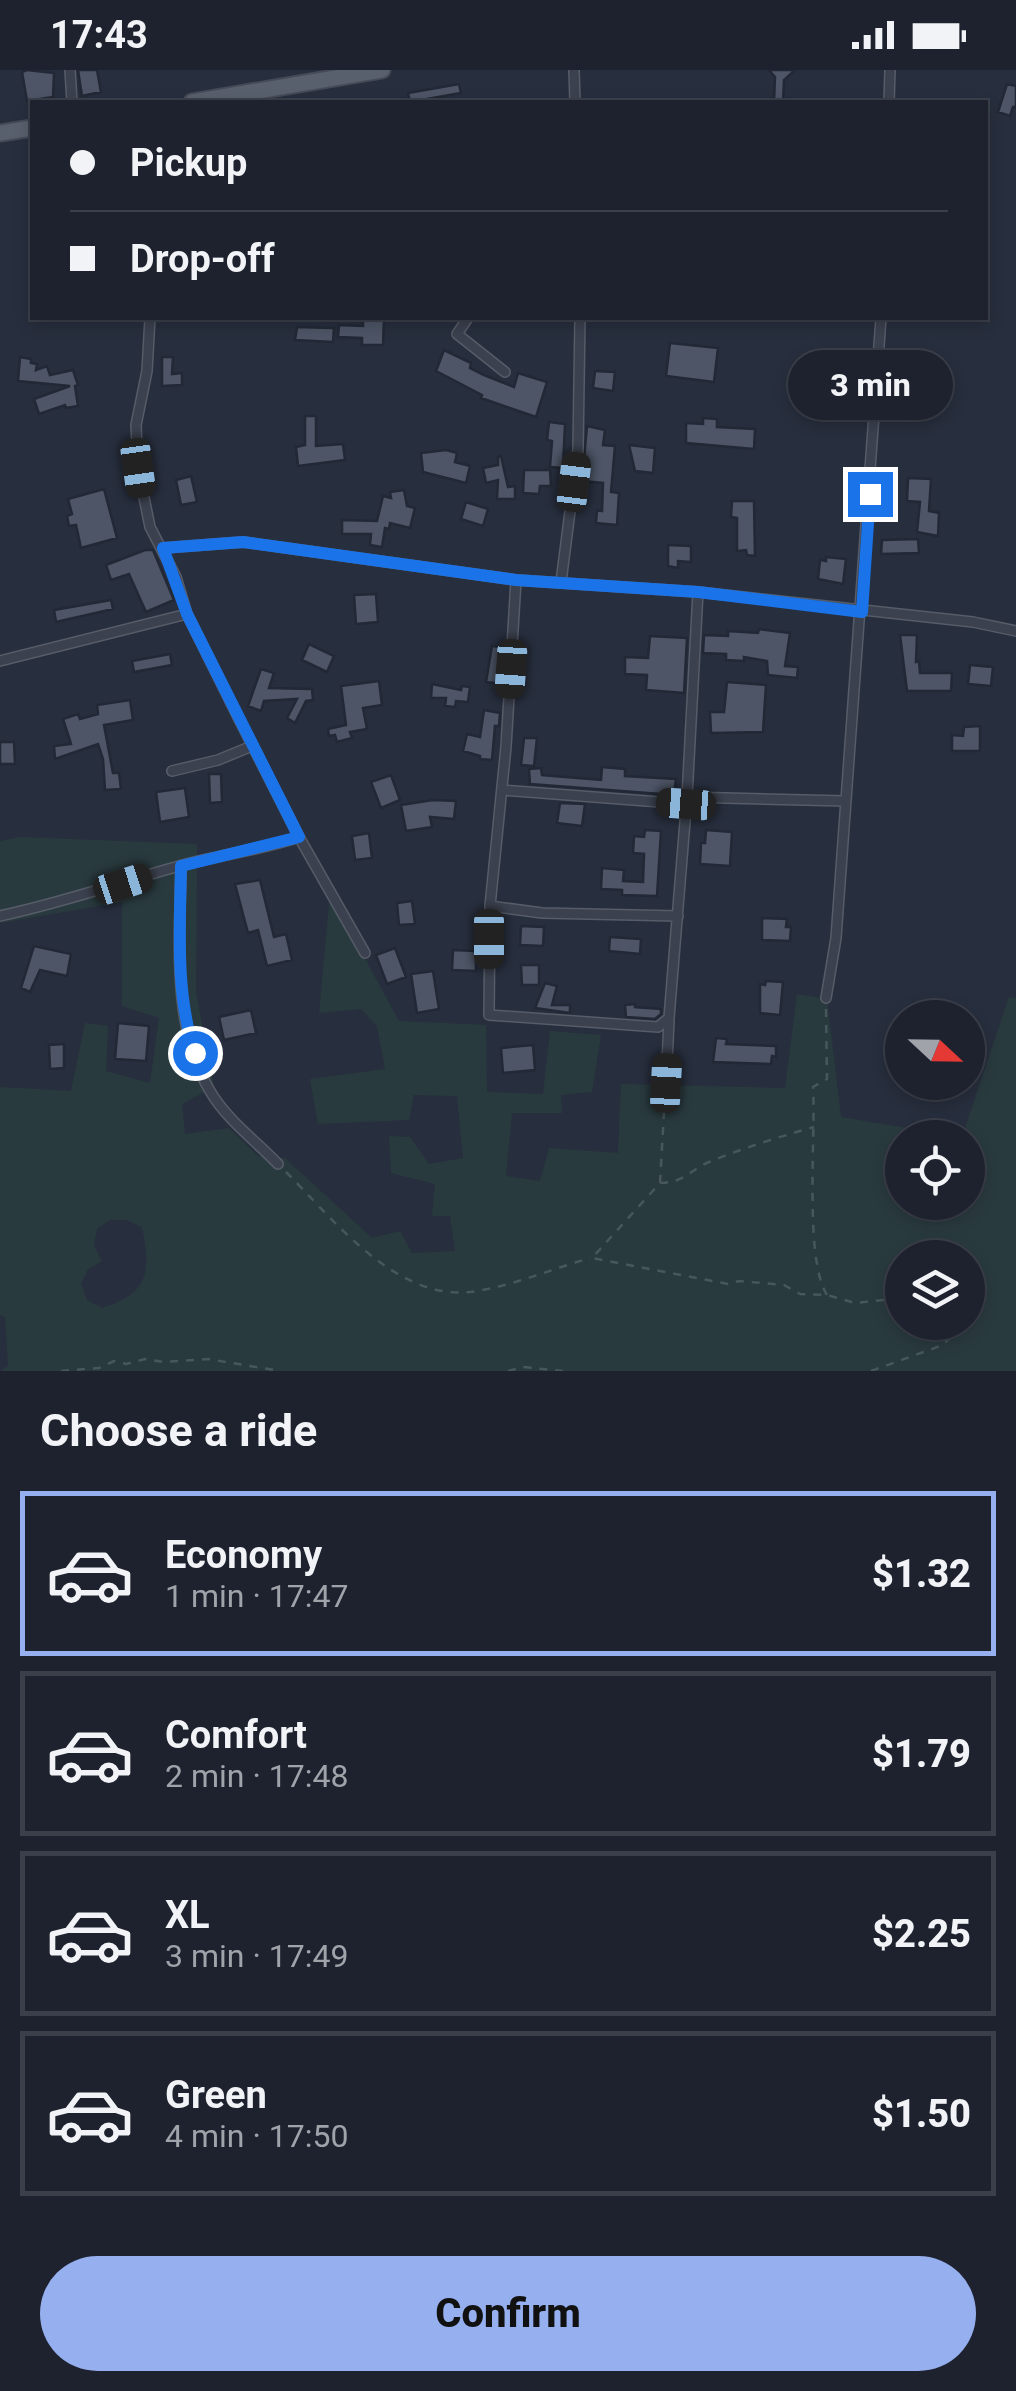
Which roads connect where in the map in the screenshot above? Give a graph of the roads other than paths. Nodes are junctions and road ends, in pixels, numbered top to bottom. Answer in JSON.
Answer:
{"nodes":[{"id":1,"x":70,"y":70,"type":"edge"},
{"id":2,"x":382,"y":70,"type":"edge"},
{"id":3,"x":574,"y":70,"type":"edge"},
{"id":4,"x":890,"y":70,"type":"edge"},
{"id":5,"x":72,"y":100,"type":"edge"},
{"id":6,"x":204,"y":100,"type":"edge"},
{"id":7,"x":575,"y":100,"type":"edge"},
{"id":8,"x":889,"y":100,"type":"edge"},
{"id":9,"x":30,"y":128,"type":"edge"},
{"id":10,"x":0,"y":134,"type":"edge"},
{"id":11,"x":150,"y":320,"type":"edge"},
{"id":12,"x":467,"y":320,"type":"edge"},
{"id":13,"x":580,"y":320,"type":"edge"},
{"id":14,"x":881,"y":320,"type":"edge"},
{"id":15,"x":506,"y":372,"type":"dead end"},
{"id":16,"x":163,"y":548,"type":"junction"},
{"id":17,"x":516,"y":580,"type":"junction"},
{"id":18,"x":561,"y":582,"type":"junction"},
{"id":19,"x":698,"y":592,"type":"junction"},
{"id":20,"x":862,"y":612,"type":"junction"},
{"id":21,"x":187,"y":614,"type":"junction"},
{"id":22,"x":1016,"y":632,"type":"edge"},
{"id":23,"x":0,"y":661,"type":"edge"},
{"id":24,"x":252,"y":746,"type":"junction"},
{"id":25,"x":172,"y":771,"type":"dead end"},
{"id":26,"x":502,"y":790,"type":"junction"},
{"id":27,"x":687,"y":800,"type":"junction"},
{"id":28,"x":846,"y":802,"type":"junction"},
{"id":29,"x":299,"y":837,"type":"junction"},
{"id":30,"x":181,"y":866,"type":"junction"},
{"id":31,"x":490,"y":906,"type":"junction"},
{"id":32,"x":0,"y":916,"type":"edge"},
{"id":33,"x":678,"y":916,"type":"junction"},
{"id":34,"x":365,"y":953,"type":"dead end"},
{"id":35,"x":826,"y":998,"type":"road end"},
{"id":36,"x":669,"y":1018,"type":"junction"},
{"id":37,"x":666,"y":1083,"type":"road end"},
{"id":38,"x":278,"y":1164,"type":"road end"}],
"edges":[{"from":1,"to":5,"type":"street"},
{"from":2,"to":6,"type":"main road"},
{"from":3,"to":7,"type":"street"},
{"from":4,"to":8,"type":"street"},
{"from":9,"to":10,"type":"main road"},
{"from":11,"to":16,"type":"street"},
{"from":12,"to":15,"type":"street"},
{"from":13,"to":18,"type":"street"},
{"from":14,"to":20,"type":"street"},
{"from":16,"to":17,"type":"street"},
{"from":16,"to":21,"type":"street"},
{"from":17,"to":18,"type":"street"},
{"from":17,"to":26,"type":"street"},
{"from":18,"to":19,"type":"street"},
{"from":19,"to":20,"type":"street"},
{"from":19,"to":27,"type":"street"},
{"from":20,"to":22,"type":"street"},
{"from":20,"to":28,"type":"street"},
{"from":21,"to":23,"type":"street"},
{"from":21,"to":24,"type":"street"},
{"from":24,"to":25,"type":"street"},
{"from":24,"to":29,"type":"street"},
{"from":26,"to":27,"type":"street"},
{"from":26,"to":31,"type":"street"},
{"from":27,"to":28,"type":"street"},
{"from":27,"to":33,"type":"street"},
{"from":28,"to":35,"type":"street"},
{"from":29,"to":30,"type":"street"},
{"from":29,"to":34,"type":"street"},
{"from":30,"to":32,"type":"street"},
{"from":30,"to":38,"type":"street"},
{"from":31,"to":33,"type":"street"},
{"from":31,"to":36,"type":"street"},
{"from":33,"to":36,"type":"street"},
{"from":36,"to":37,"type":"street"}]}
